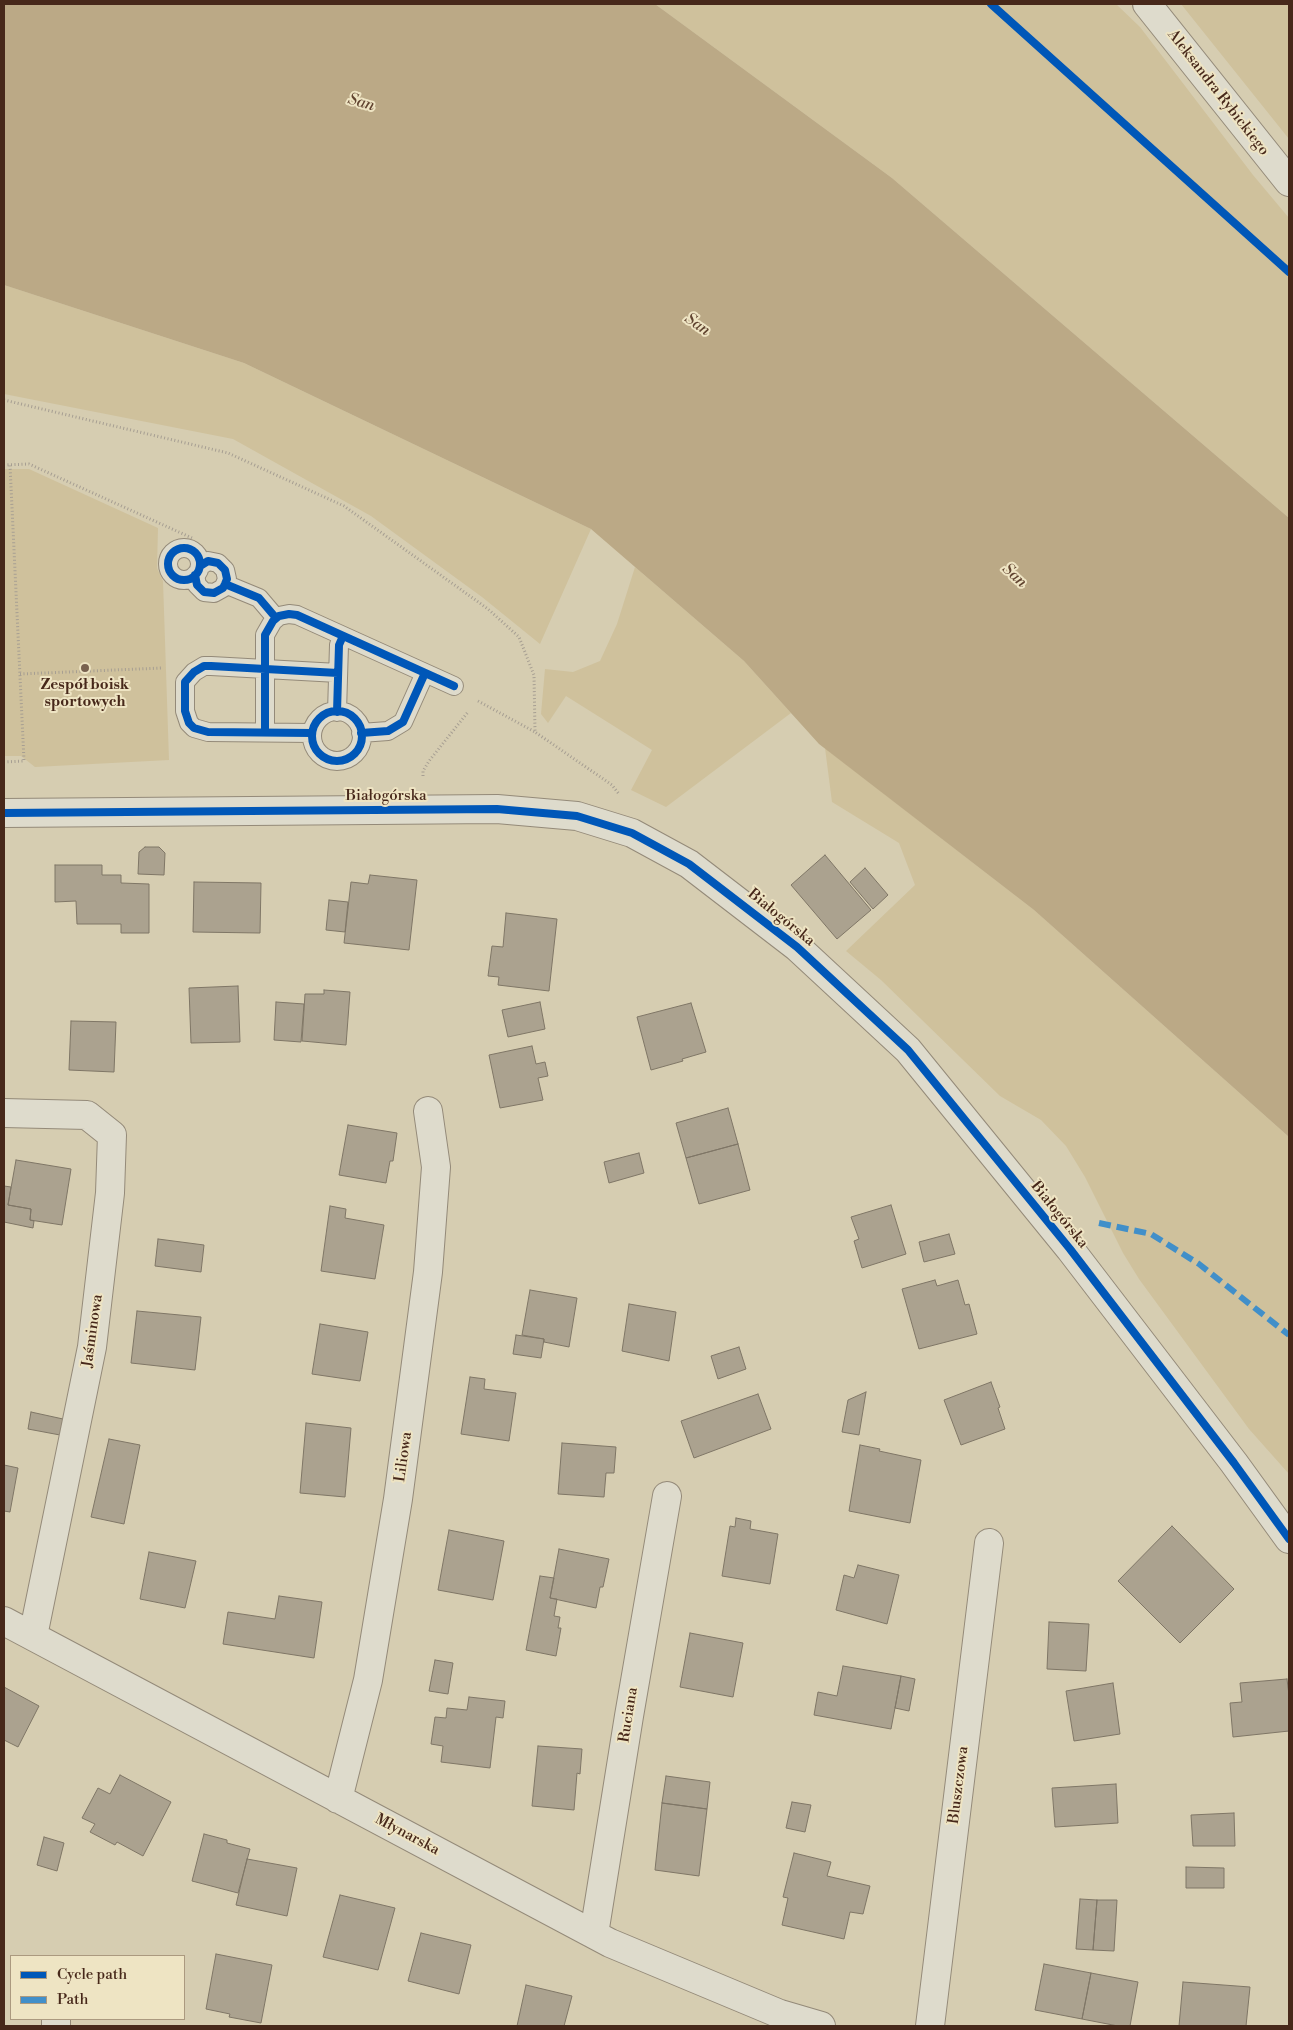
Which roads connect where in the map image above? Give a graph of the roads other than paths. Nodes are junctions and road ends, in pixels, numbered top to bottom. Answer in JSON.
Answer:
{"nodes":[{"id":1,"x":1147,"y":4,"type":"edge"},
{"id":2,"x":1289,"y":182,"type":"edge"},
{"id":3,"x":197,"y":571,"type":"dead end"},
{"id":4,"x":276,"y":618,"type":"junction"},
{"id":5,"x":343,"y":636,"type":"junction"},
{"id":6,"x":264,"y":669,"type":"junction"},
{"id":7,"x":338,"y":673,"type":"junction"},
{"id":8,"x":425,"y":674,"type":"junction"},
{"id":9,"x":454,"y":686,"type":"road end"},
{"id":10,"x":337,"y":712,"type":"junction"},
{"id":11,"x":264,"y":732,"type":"junction"},
{"id":12,"x":312,"y":733,"type":"junction"},
{"id":13,"x":361,"y":733,"type":"junction"},
{"id":14,"x":4,"y":813,"type":"edge"},
{"id":15,"x":428,"y":1111,"type":"dead end"},
{"id":16,"x":4,"y":1113,"type":"edge"},
{"id":17,"x":667,"y":1496,"type":"dead end"},
{"id":18,"x":1289,"y":1539,"type":"edge"},
{"id":19,"x":989,"y":1543,"type":"dead end"},
{"id":20,"x":4,"y":1621,"type":"edge"},
{"id":21,"x":33,"y":1636,"type":"junction"},
{"id":22,"x":338,"y":1799,"type":"junction"},
{"id":23,"x":594,"y":1934,"type":"junction"},
{"id":24,"x":821,"y":2026,"type":"edge"},
{"id":25,"x":930,"y":2026,"type":"edge"}],
"edges":[{"from":1,"to":2,"type":"street","name":"Aleksandra Rybickiego"},
{"from":3,"to":4,"type":"lane"},
{"from":4,"to":5,"type":"lane"},
{"from":4,"to":6,"type":"lane"},
{"from":5,"to":7,"type":"lane"},
{"from":5,"to":8,"type":"lane"},
{"from":6,"to":7,"type":"lane"},
{"from":6,"to":11,"type":"lane"},
{"from":6,"to":11,"type":"lane"},
{"from":7,"to":10,"type":"lane"},
{"from":8,"to":9,"type":"lane"},
{"from":8,"to":13,"type":"lane"},
{"from":10,"to":12,"type":"lane"},
{"from":10,"to":13,"type":"lane"},
{"from":11,"to":12,"type":"lane"},
{"from":12,"to":13,"type":"lane"},
{"from":14,"to":18,"type":"street","name":"Białogórska"},
{"from":15,"to":22,"type":"street","name":"Liliowa"},
{"from":16,"to":21,"type":"street","name":"Jaśminowa"},
{"from":17,"to":23,"type":"street","name":"Ruciana"},
{"from":19,"to":25,"type":"street","name":"Bluszczowa"},
{"from":20,"to":21,"type":"street","name":"Młynarska"},
{"from":21,"to":22,"type":"street","name":"Młynarska"},
{"from":22,"to":23,"type":"street","name":"Młynarska"},
{"from":23,"to":24,"type":"street","name":"Młynarska"}]}
